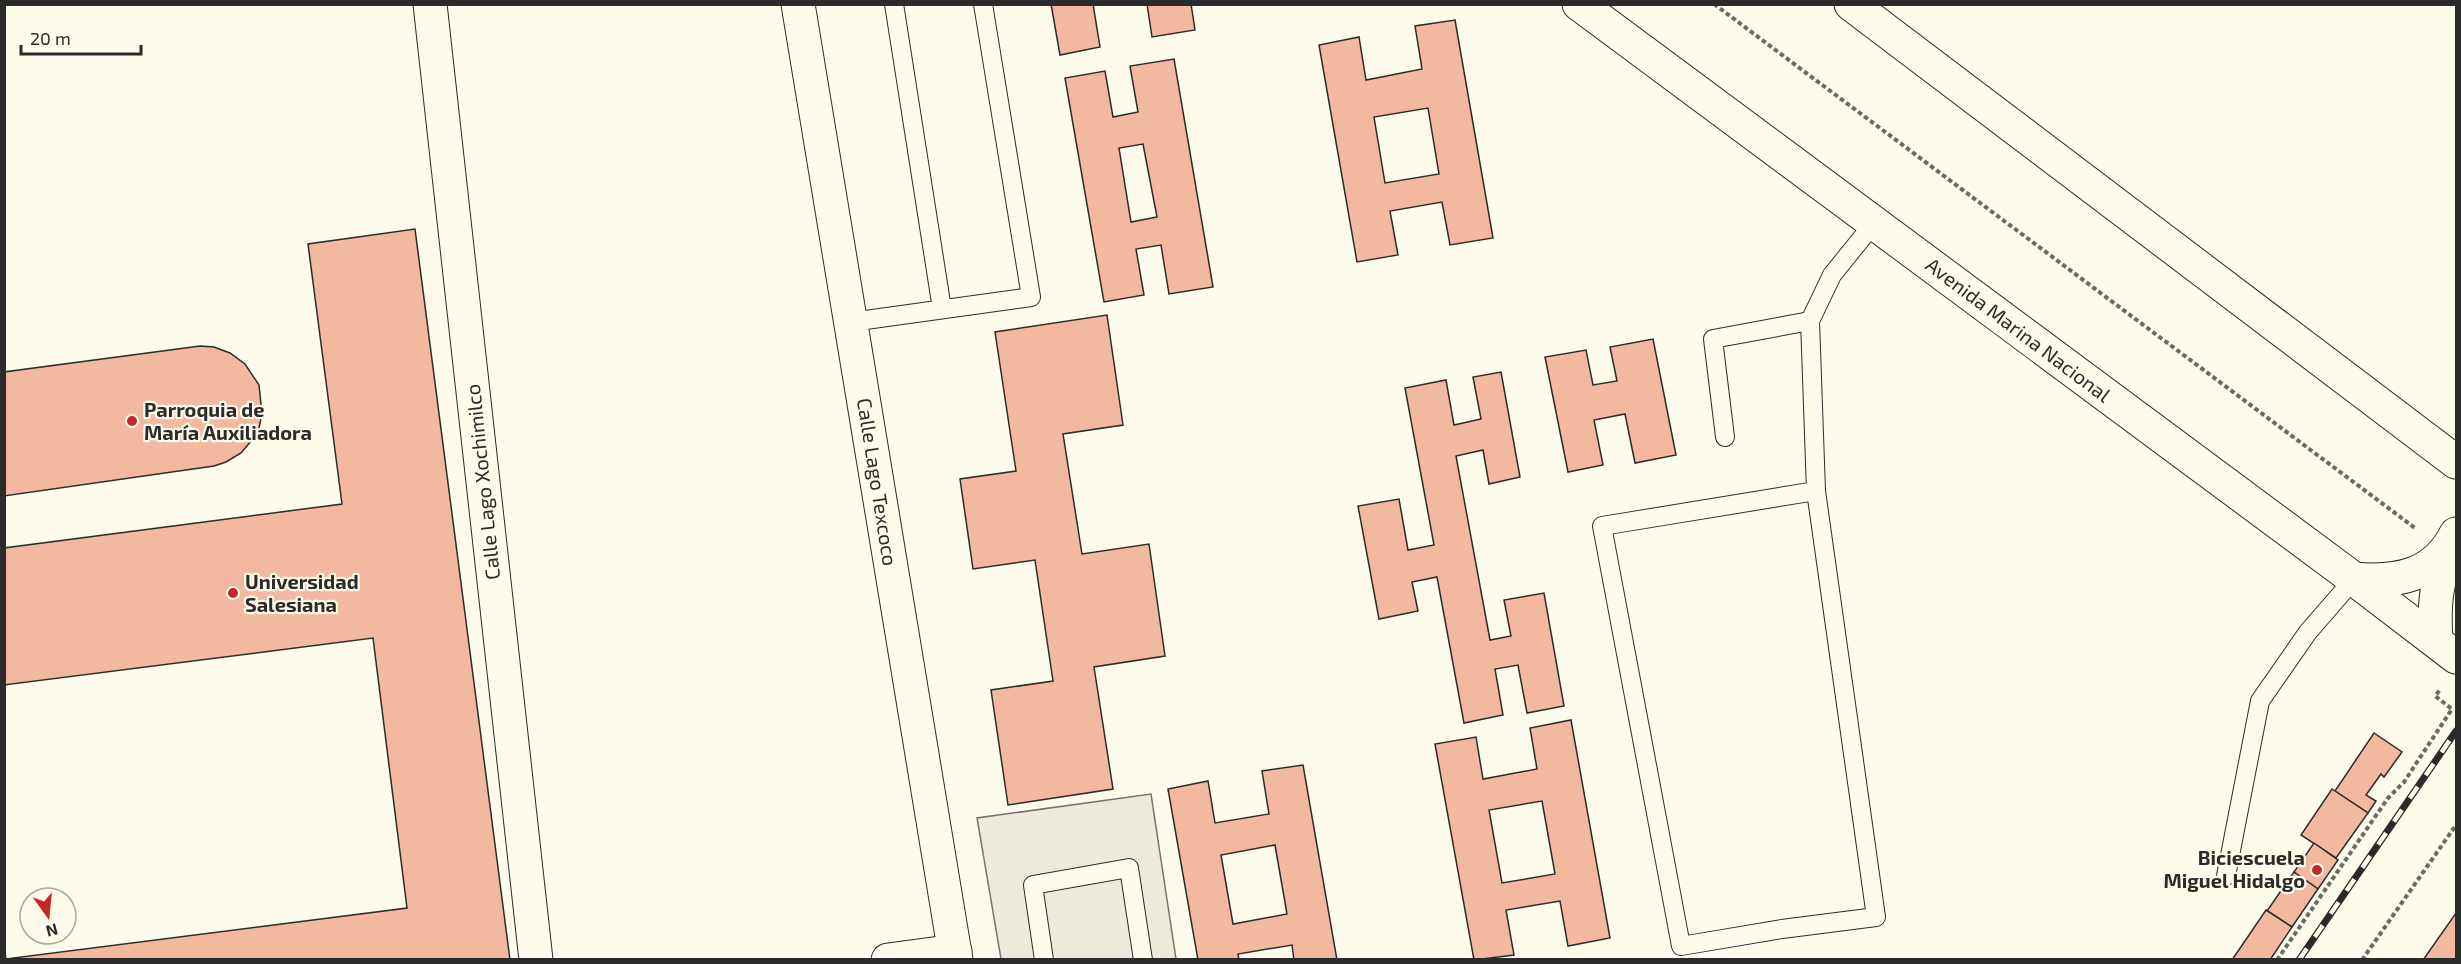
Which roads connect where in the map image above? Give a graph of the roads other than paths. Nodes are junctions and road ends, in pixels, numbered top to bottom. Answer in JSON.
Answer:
{"nodes":[{"id":1,"x":430,"y":4,"type":"edge"},
{"id":2,"x":798,"y":4,"type":"edge"},
{"id":3,"x":894,"y":4,"type":"edge"},
{"id":4,"x":983,"y":4,"type":"edge"},
{"id":5,"x":1579,"y":4,"type":"edge"},
{"id":6,"x":1851,"y":4,"type":"edge"},
{"id":7,"x":1874,"y":223,"type":"junction"},
{"id":8,"x":942,"y":309,"type":"junction"},
{"id":9,"x":1810,"y":321,"type":"junction"},
{"id":10,"x":851,"y":322,"type":"junction"},
{"id":11,"x":1725,"y":437,"type":"dead end"},
{"id":12,"x":2454,"y":464,"type":"edge"},
{"id":13,"x":1816,"y":491,"type":"junction"},
{"id":14,"x":2453,"y":544,"type":"edge"},
{"id":15,"x":2354,"y":579,"type":"junction"},
{"id":16,"x":2446,"y":649,"type":"edge"},
{"id":17,"x":2226,"y":876,"type":"dead end"},
{"id":18,"x":956,"y":955,"type":"edge"},
{"id":19,"x":536,"y":960,"type":"edge"},
{"id":20,"x":888,"y":960,"type":"edge"},
{"id":21,"x":1044,"y":960,"type":"edge"},
{"id":22,"x":1143,"y":960,"type":"edge"}],
"edges":[{"from":1,"to":19,"type":"main road","name":"Calle Lago Xochimilco"},
{"from":2,"to":10,"type":"main road","name":"Calle Lago Texcoco"},
{"from":3,"to":8,"type":"lane"},
{"from":4,"to":8,"type":"lane"},
{"from":5,"to":7,"type":"main road","name":"Avenida Marina Nacional"},
{"from":6,"to":12,"type":"main road"},
{"from":7,"to":9,"type":"lane"},
{"from":7,"to":15,"type":"main road","name":"Avenida Marina Nacional"},
{"from":8,"to":10,"type":"lane"},
{"from":9,"to":11,"type":"lane"},
{"from":9,"to":13,"type":"lane"},
{"from":10,"to":18,"type":"main road","name":"Calle Lago Texcoco"},
{"from":13,"to":13,"type":"lane"},
{"from":14,"to":15,"type":"main road"},
{"from":14,"to":16,"type":"main road"},
{"from":15,"to":16,"type":"main road","name":"Avenida Marina Nacional"},
{"from":15,"to":17,"type":"lane"},
{"from":18,"to":20,"type":"main road"},
{"from":21,"to":22,"type":"lane"}]}
